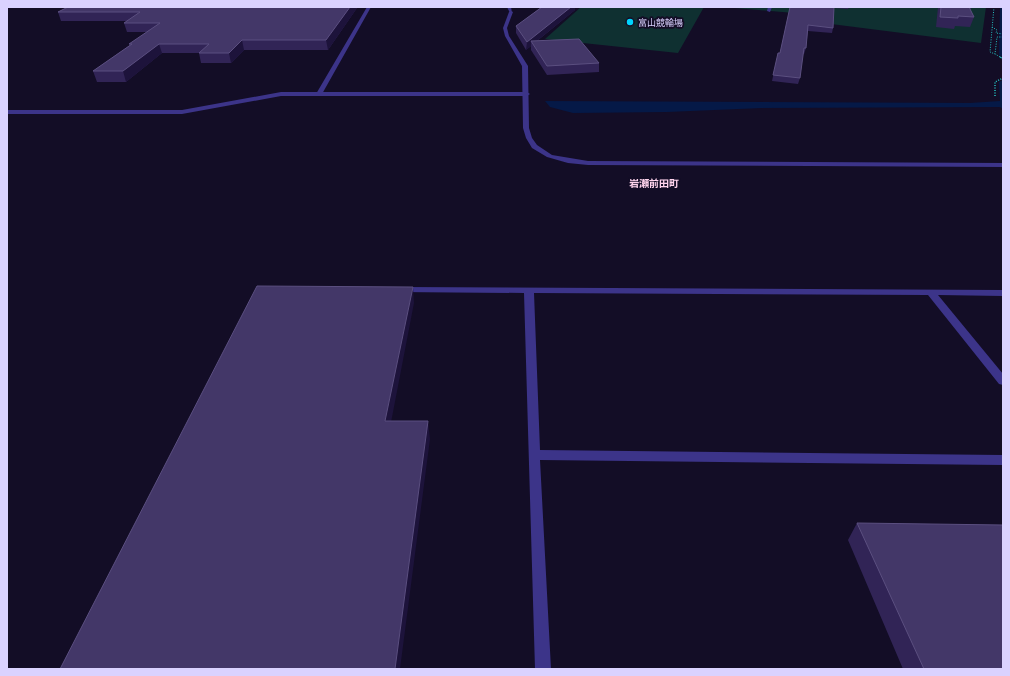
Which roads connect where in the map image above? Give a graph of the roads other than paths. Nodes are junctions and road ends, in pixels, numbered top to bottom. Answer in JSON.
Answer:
{"nodes":[{"id":1,"x":369,"y":7,"type":"edge"},
{"id":2,"x":510,"y":10,"type":"edge"},
{"id":3,"x":319,"y":94,"type":"junction"},
{"id":4,"x":526,"y":94,"type":"junction"},
{"id":5,"x":7,"y":112,"type":"edge"},
{"id":6,"x":1003,"y":165,"type":"edge"},
{"id":7,"x":387,"y":290,"type":"edge"},
{"id":8,"x":530,"y":292,"type":"junction"},
{"id":9,"x":930,"y":292,"type":"junction"},
{"id":10,"x":1003,"y":293,"type":"edge"},
{"id":11,"x":1003,"y":381,"type":"edge"},
{"id":12,"x":534,"y":455,"type":"junction"},
{"id":13,"x":1003,"y":460,"type":"edge"},
{"id":14,"x":543,"y":669,"type":"edge"}],
"edges":[{"from":1,"to":3,"type":"street"},
{"from":2,"to":4,"type":"street"},
{"from":3,"to":4,"type":"street"},
{"from":3,"to":5,"type":"street"},
{"from":4,"to":6,"type":"street"},
{"from":7,"to":8,"type":"street"},
{"from":8,"to":9,"type":"street"},
{"from":8,"to":12,"type":"street"},
{"from":9,"to":10,"type":"street"},
{"from":9,"to":11,"type":"street"},
{"from":12,"to":13,"type":"street"},
{"from":12,"to":14,"type":"street"}]}
